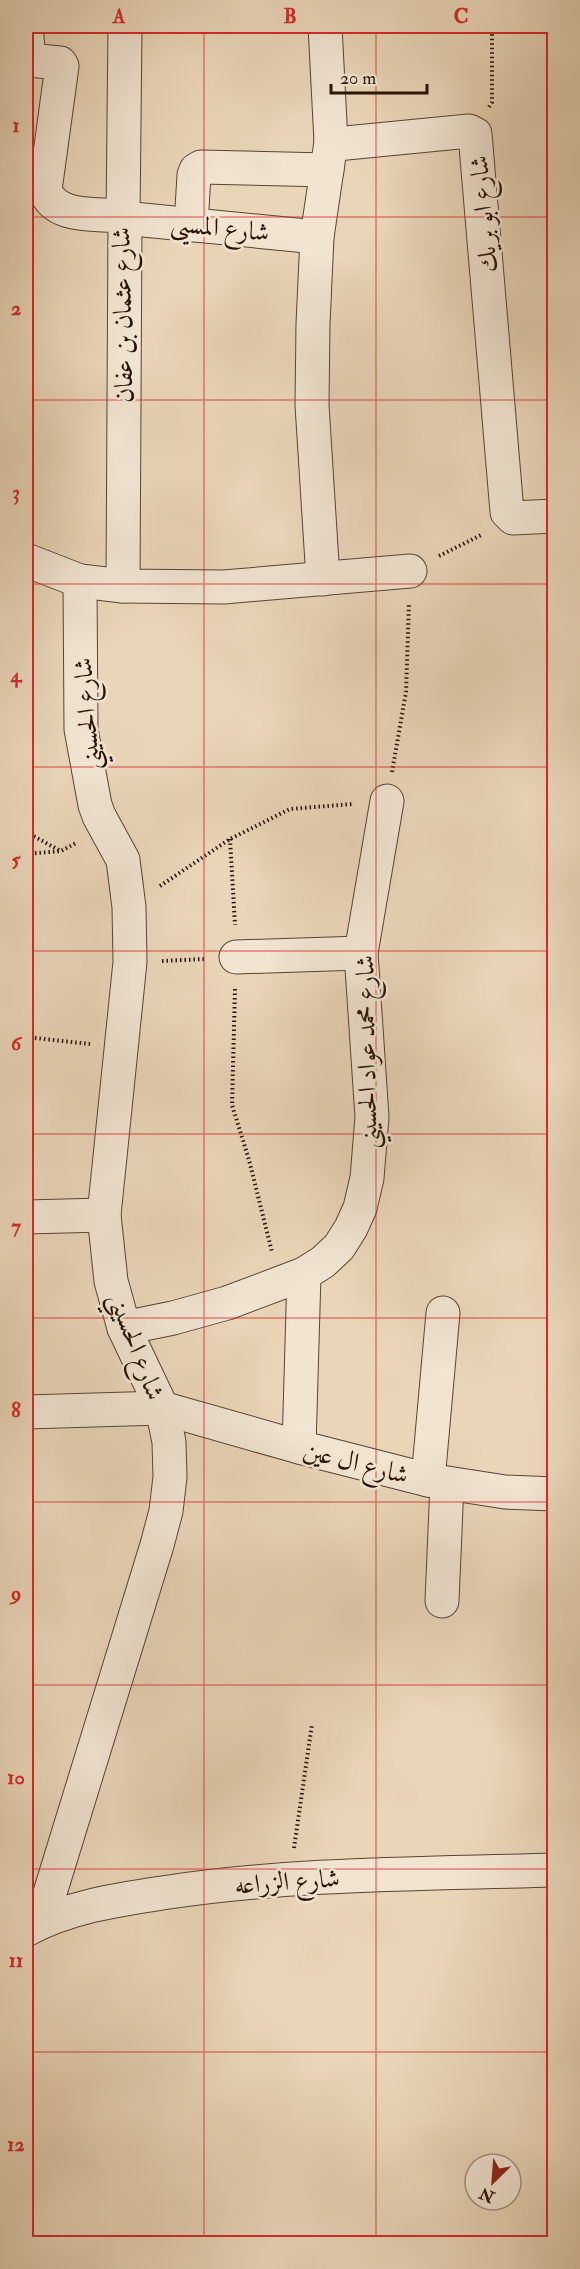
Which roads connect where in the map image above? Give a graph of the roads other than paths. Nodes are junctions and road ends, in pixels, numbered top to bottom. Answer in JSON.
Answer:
{"nodes":[{"id":1,"x":26,"y":26,"type":"edge"},
{"id":2,"x":125,"y":26,"type":"edge"},
{"id":3,"x":325,"y":26,"type":"edge"},
{"id":4,"x":329,"y":156,"type":"junction"},
{"id":5,"x":123,"y":218,"type":"junction"},
{"id":6,"x":191,"y":225,"type":"junction"},
{"id":7,"x":318,"y":237,"type":"junction"},
{"id":8,"x":555,"y":516,"type":"edge"},
{"id":9,"x":26,"y":560,"type":"edge"},
{"id":10,"x":410,"y":571,"type":"road end"},
{"id":11,"x":323,"y":579,"type":"junction"},
{"id":12,"x":80,"y":582,"type":"junction"},
{"id":13,"x":123,"y":586,"type":"junction"},
{"id":14,"x":387,"y":801,"type":"road end"},
{"id":15,"x":362,"y":953,"type":"junction"},
{"id":16,"x":236,"y":957,"type":"road end"},
{"id":17,"x":104,"y":1215,"type":"junction"},
{"id":18,"x":26,"y":1217,"type":"edge"},
{"id":19,"x":292,"y":1279,"type":"junction"},
{"id":20,"x":443,"y":1313,"type":"dead end"},
{"id":21,"x":124,"y":1328,"type":"junction"},
{"id":22,"x":162,"y":1408,"type":"junction"},
{"id":23,"x":26,"y":1412,"type":"edge"},
{"id":24,"x":298,"y":1447,"type":"junction"},
{"id":25,"x":437,"y":1482,"type":"junction"},
{"id":26,"x":555,"y":1494,"type":"edge"},
{"id":27,"x":442,"y":1601,"type":"dead end"},
{"id":28,"x":555,"y":1870,"type":"edge"},
{"id":29,"x":33,"y":1927,"type":"edge"}],
"edges":[{"from":1,"to":5,"type":"street","name":"شارع عثمان بن عفان"},
{"from":2,"to":5,"type":"street"},
{"from":3,"to":4,"type":"street"},
{"from":4,"to":6,"type":"street","name":"شارع ابو بريك"},
{"from":4,"to":7,"type":"street"},
{"from":4,"to":8,"type":"street","name":"شارع ابو بريك"},
{"from":5,"to":6,"type":"street","name":"شارع المسيى"},
{"from":5,"to":13,"type":"street","name":"شارع عثمان بن عفان"},
{"from":6,"to":7,"type":"street","name":"شارع المسيى"},
{"from":7,"to":11,"type":"street"},
{"from":9,"to":12,"type":"street"},
{"from":10,"to":11,"type":"street"},
{"from":11,"to":13,"type":"street"},
{"from":12,"to":13,"type":"street"},
{"from":12,"to":17,"type":"street","name":"شارع الحسيني"},
{"from":14,"to":15,"type":"street","name":"شارع محمد عواد الحسيني"},
{"from":15,"to":16,"type":"street"},
{"from":15,"to":19,"type":"street","name":"شارع محمد عواد الحسيني"},
{"from":17,"to":18,"type":"street"},
{"from":17,"to":21,"type":"street","name":"شارع الحسيني"},
{"from":19,"to":21,"type":"street","name":"شارع محمد عواد الحسيني"},
{"from":19,"to":24,"type":"street"},
{"from":20,"to":25,"type":"street"},
{"from":21,"to":22,"type":"street","name":"شارع الحسيني"},
{"from":22,"to":23,"type":"street","name":"شارع ال عين"},
{"from":22,"to":24,"type":"street","name":"شارع ال عين"},
{"from":22,"to":29,"type":"street","name":"شارع الحسيني"},
{"from":24,"to":25,"type":"street","name":"شارع ال عين"},
{"from":25,"to":26,"type":"street","name":"شارع ال عين"},
{"from":25,"to":27,"type":"street"},
{"from":28,"to":29,"type":"street","name":"شارع الزراعه"}]}
